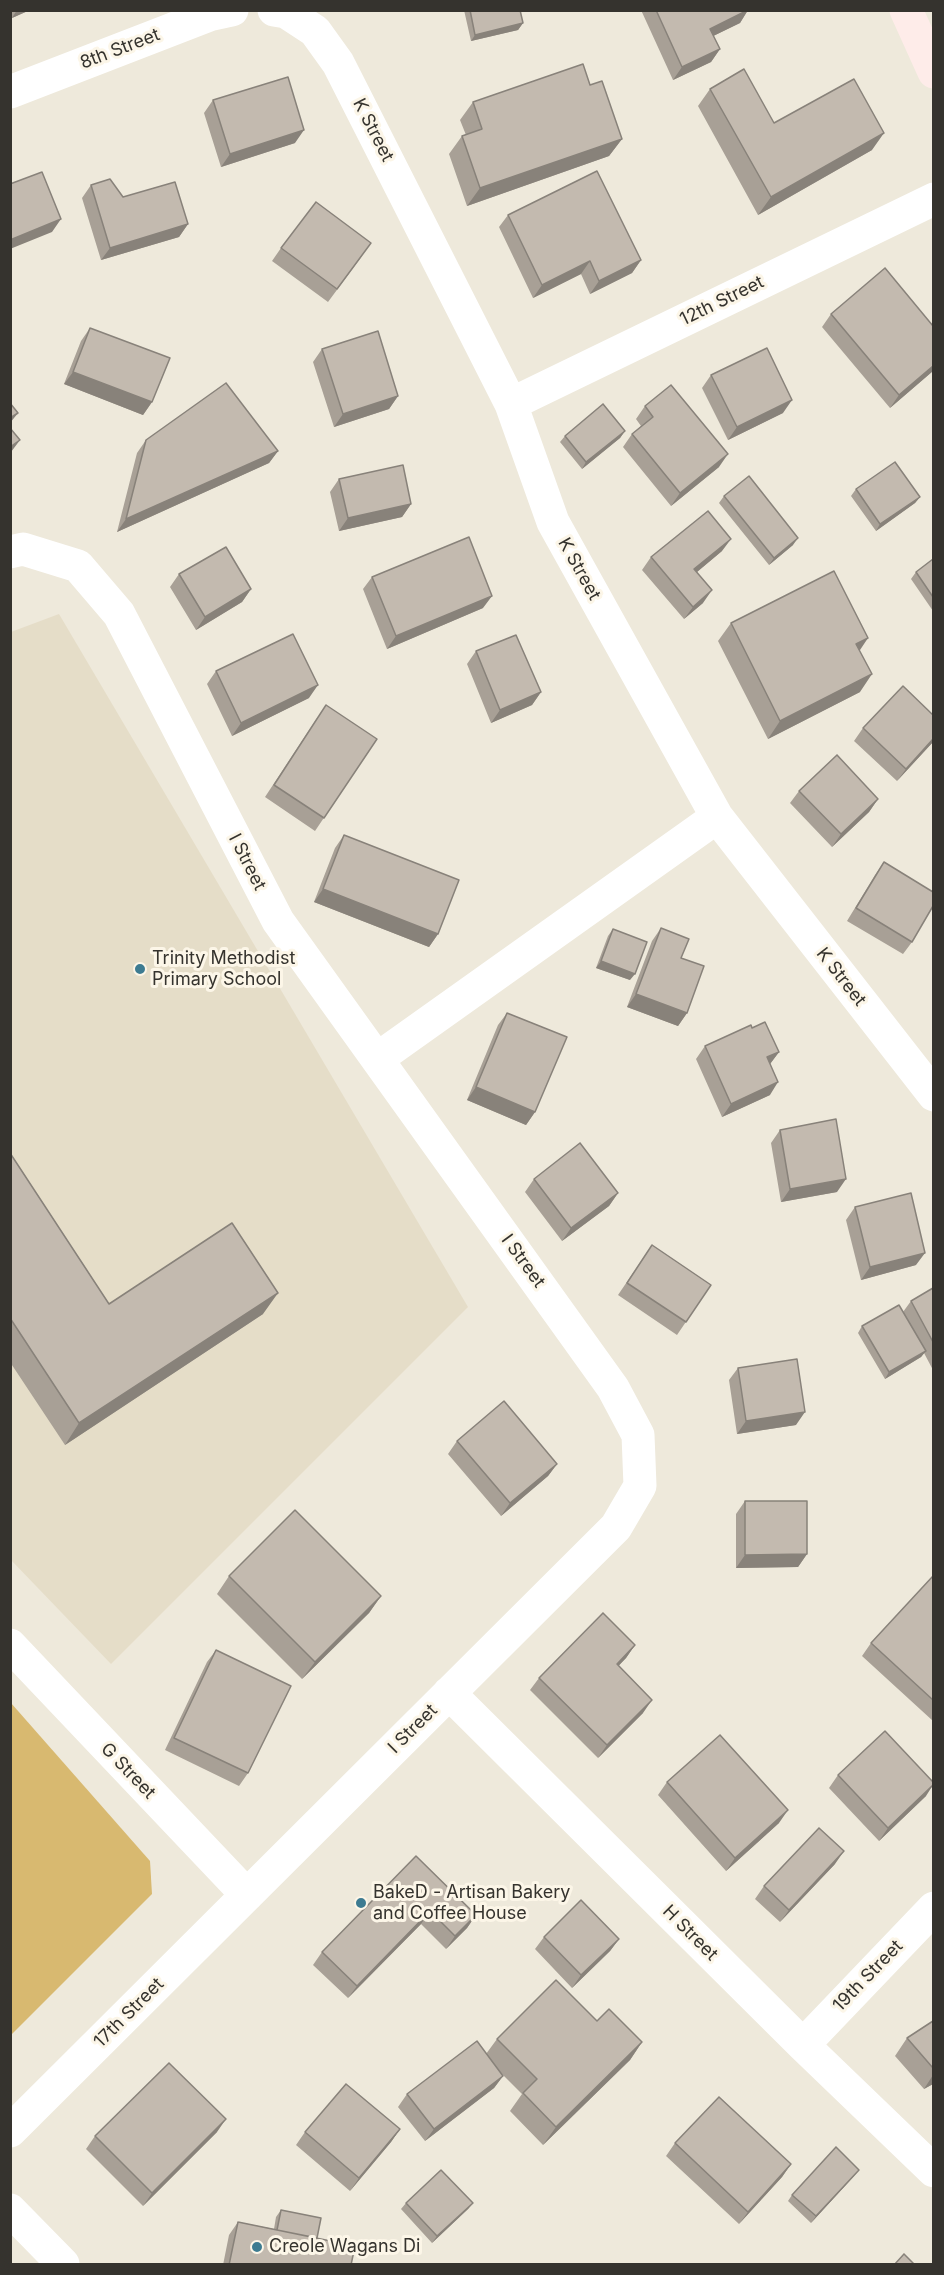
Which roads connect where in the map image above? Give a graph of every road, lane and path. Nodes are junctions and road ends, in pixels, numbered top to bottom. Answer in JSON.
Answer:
{"nodes":[{"id":1,"x":232,"y":10,"type":"edge"},
{"id":2,"x":906,"y":10,"type":"edge"},
{"id":3,"x":280,"y":11,"type":"edge"},
{"id":4,"x":933,"y":72,"type":"edge"},
{"id":5,"x":10,"y":92,"type":"edge"},
{"id":6,"x":933,"y":199,"type":"edge"},
{"id":7,"x":511,"y":404,"type":"junction"},
{"id":8,"x":10,"y":552,"type":"edge"},
{"id":9,"x":717,"y":817,"type":"junction"},
{"id":10,"x":377,"y":1059,"type":"junction"},
{"id":11,"x":933,"y":1095,"type":"edge"},
{"id":12,"x":10,"y":1645,"type":"edge"},
{"id":13,"x":449,"y":1693,"type":"junction"},
{"id":14,"x":247,"y":1895,"type":"junction"},
{"id":15,"x":933,"y":1908,"type":"edge"},
{"id":16,"x":803,"y":2045,"type":"junction"},
{"id":17,"x":10,"y":2131,"type":"edge"},
{"id":18,"x":933,"y":2171,"type":"edge"},
{"id":19,"x":10,"y":2210,"type":"edge"},
{"id":20,"x":63,"y":2265,"type":"edge"}],
"edges":[{"from":1,"to":5,"type":"street","name":"8th Street"},
{"from":2,"to":4,"type":"street"},
{"from":3,"to":7,"type":"street","name":"K Street"},
{"from":6,"to":7,"type":"street","name":"12th Street"},
{"from":7,"to":9,"type":"street","name":"K Street"},
{"from":8,"to":10,"type":"street","name":"I Street"},
{"from":9,"to":10,"type":"street"},
{"from":9,"to":11,"type":"street","name":"K Street"},
{"from":10,"to":13,"type":"street","name":"I Street"},
{"from":12,"to":14,"type":"street","name":"G Street"},
{"from":13,"to":14,"type":"street","name":"I Street"},
{"from":13,"to":16,"type":"street","name":"H Street"},
{"from":14,"to":17,"type":"street","name":"17th Street"},
{"from":15,"to":16,"type":"street","name":"19th Street"},
{"from":16,"to":18,"type":"street","name":"H Street"},
{"from":19,"to":20,"type":"street"}]}
